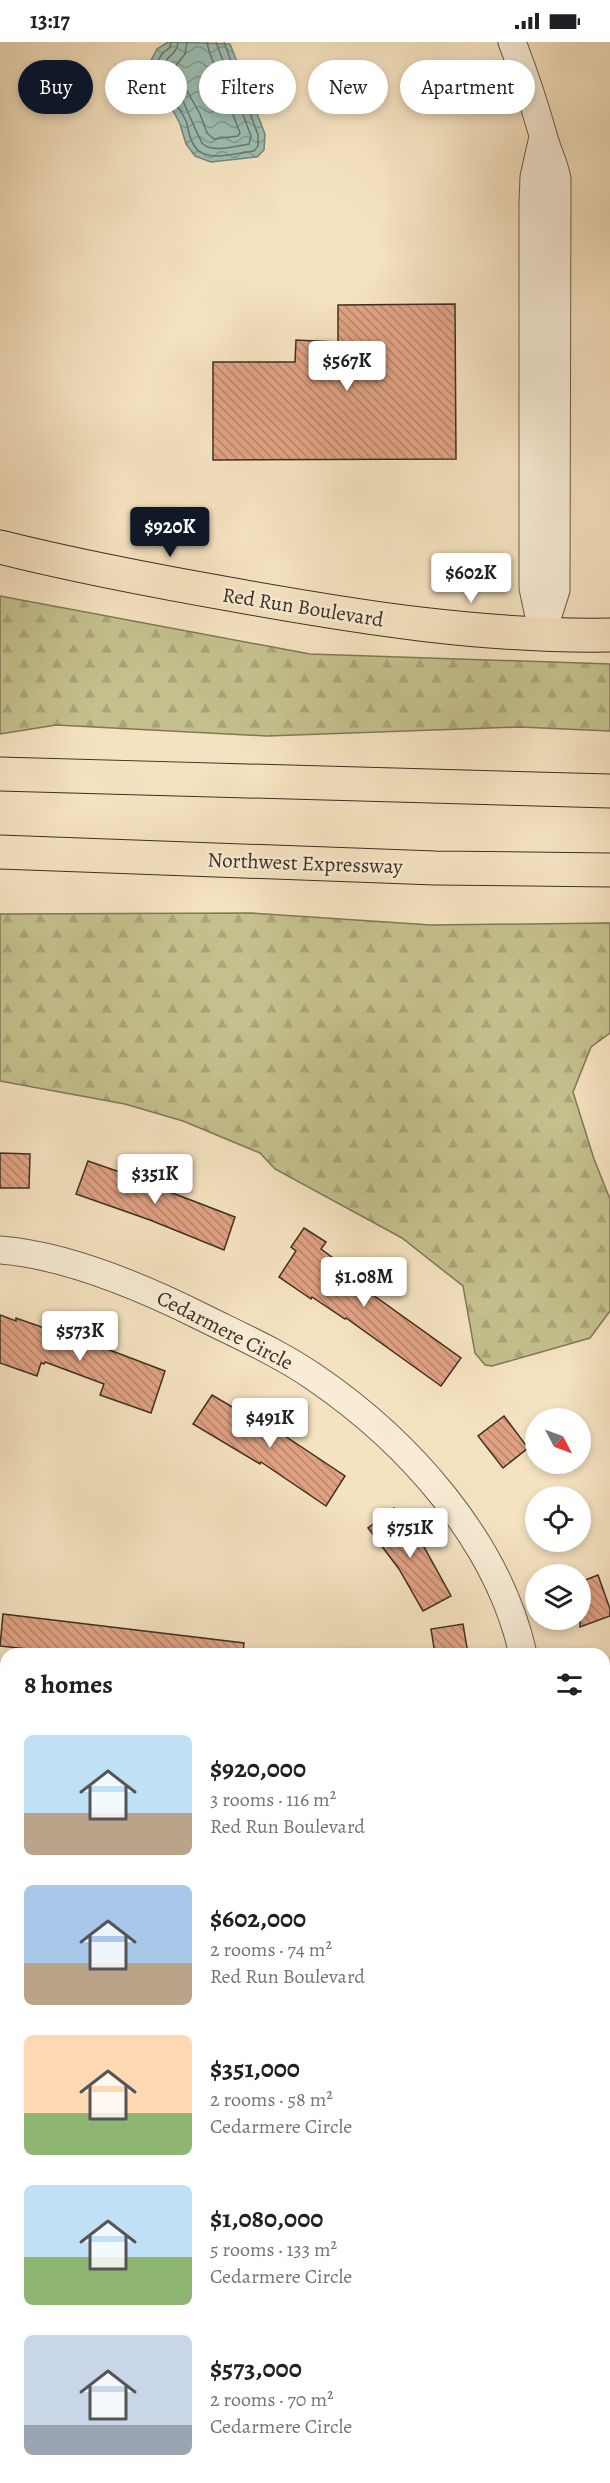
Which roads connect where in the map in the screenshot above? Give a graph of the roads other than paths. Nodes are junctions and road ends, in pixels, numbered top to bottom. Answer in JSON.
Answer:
{"nodes":[{"id":1,"x":512,"y":42,"type":"edge"},
{"id":2,"x":0,"y":547,"type":"edge"},
{"id":3,"x":542,"y":634,"type":"junction"},
{"id":4,"x":610,"y":635,"type":"edge"},
{"id":5,"x":0,"y":774,"type":"edge"},
{"id":6,"x":610,"y":791,"type":"edge"},
{"id":7,"x":0,"y":852,"type":"edge"},
{"id":8,"x":610,"y":870,"type":"edge"},
{"id":9,"x":0,"y":1250,"type":"edge"},
{"id":10,"x":521,"y":1648,"type":"edge"}],
"edges":[{"from":1,"to":3,"type":"street"},
{"from":2,"to":3,"type":"main road","name":"Red Run Boulevard"},
{"from":3,"to":4,"type":"main road","name":"Red Run Boulevard"},
{"from":5,"to":6,"type":"main road"},
{"from":7,"to":8,"type":"main road","name":"Northwest Expressway"},
{"from":9,"to":10,"type":"street","name":"Cedarmere Circle"}]}
